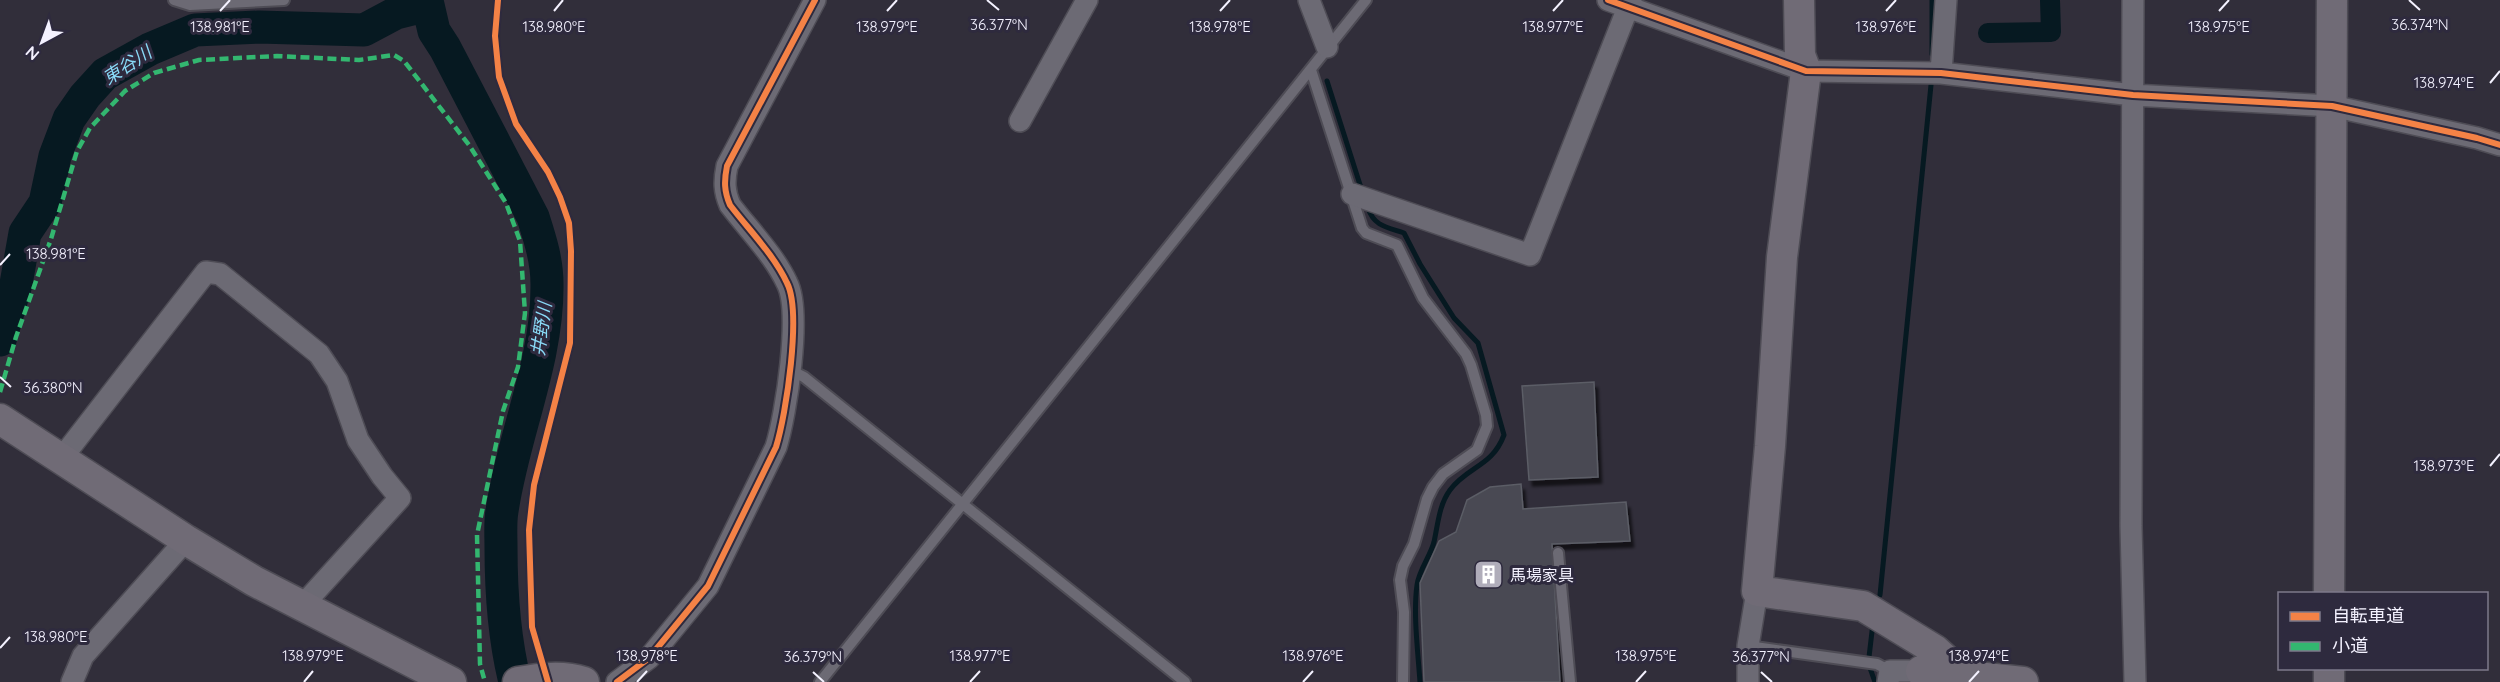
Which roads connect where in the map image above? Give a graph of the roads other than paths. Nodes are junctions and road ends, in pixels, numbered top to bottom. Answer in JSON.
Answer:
{"nodes":[{"id":1,"x":174,"y":0,"type":"edge"},
{"id":2,"x":284,"y":0,"type":"edge"},
{"id":3,"x":815,"y":0,"type":"edge"},
{"id":4,"x":1087,"y":0,"type":"edge"},
{"id":5,"x":1309,"y":0,"type":"edge"},
{"id":6,"x":1366,"y":0,"type":"edge"},
{"id":7,"x":1799,"y":0,"type":"edge"},
{"id":8,"x":1946,"y":0,"type":"edge"},
{"id":9,"x":2133,"y":0,"type":"edge"},
{"id":10,"x":2332,"y":0,"type":"edge"},
{"id":11,"x":224,"y":2,"type":"edge"},
{"id":12,"x":1622,"y":2,"type":"edge"},
{"id":13,"x":1327,"y":47,"type":"junction"},
{"id":14,"x":1311,"y":70,"type":"junction"},
{"id":15,"x":1806,"y":71,"type":"junction"},
{"id":16,"x":1941,"y":73,"type":"junction"},
{"id":17,"x":2133,"y":95,"type":"junction"},
{"id":18,"x":2332,"y":106,"type":"junction"},
{"id":19,"x":1020,"y":121,"type":"dead end"},
{"id":20,"x":2500,"y":145,"type":"edge"},
{"id":21,"x":1352,"y":194,"type":"junction"},
{"id":22,"x":790,"y":370,"type":"junction"},
{"id":23,"x":0,"y":419,"type":"edge"},
{"id":24,"x":61,"y":459,"type":"junction"},
{"id":25,"x":964,"y":505,"type":"junction"},
{"id":26,"x":186,"y":540,"type":"junction"},
{"id":27,"x":1558,"y":553,"type":"dead end"},
{"id":28,"x":1757,"y":591,"type":"junction"},
{"id":29,"x":2329,"y":592,"type":"edge"},
{"id":30,"x":302,"y":606,"type":"junction"},
{"id":31,"x":1748,"y":646,"type":"junction"},
{"id":32,"x":1921,"y":671,"type":"joint"},
{"id":33,"x":1955,"y":674,"type":"junction"},
{"id":34,"x":1889,"y":676,"type":"edge"},
{"id":35,"x":529,"y":680,"type":"edge"},
{"id":36,"x":443,"y":681,"type":"edge"},
{"id":37,"x":72,"y":682,"type":"edge"},
{"id":38,"x":584,"y":682,"type":"edge"},
{"id":39,"x":617,"y":682,"type":"edge"},
{"id":40,"x":820,"y":682,"type":"edge"},
{"id":41,"x":1185,"y":682,"type":"edge"},
{"id":42,"x":1403,"y":682,"type":"edge"},
{"id":43,"x":1570,"y":682,"type":"edge"},
{"id":44,"x":1748,"y":682,"type":"edge"},
{"id":45,"x":2023,"y":682,"type":"edge"},
{"id":46,"x":2135,"y":682,"type":"edge"}],
"edges":[{"from":1,"to":11,"type":"lane"},
{"from":2,"to":11,"type":"lane"},
{"from":3,"to":22,"type":"street"},
{"from":4,"to":19,"type":"street"},
{"from":5,"to":13,"type":"street"},
{"from":6,"to":13,"type":"lane"},
{"from":7,"to":15,"type":"street"},
{"from":8,"to":16,"type":"street"},
{"from":9,"to":17,"type":"street"},
{"from":10,"to":18,"type":"street"},
{"from":12,"to":15,"type":"street"},
{"from":12,"to":21,"type":"street"},
{"from":13,"to":14,"type":"lane"},
{"from":14,"to":21,"type":"lane"},
{"from":14,"to":25,"type":"lane"},
{"from":15,"to":16,"type":"street"},
{"from":15,"to":28,"type":"street"},
{"from":16,"to":17,"type":"street"},
{"from":17,"to":18,"type":"street"},
{"from":17,"to":46,"type":"street"},
{"from":18,"to":20,"type":"street"},
{"from":18,"to":29,"type":"street"},
{"from":21,"to":42,"type":"lane"},
{"from":22,"to":25,"type":"lane"},
{"from":22,"to":39,"type":"street"},
{"from":23,"to":24,"type":"street"},
{"from":24,"to":26,"type":"street"},
{"from":24,"to":30,"type":"street"},
{"from":25,"to":40,"type":"lane"},
{"from":25,"to":41,"type":"lane"},
{"from":26,"to":30,"type":"street"},
{"from":26,"to":37,"type":"street"},
{"from":27,"to":43,"type":"lane"},
{"from":28,"to":31,"type":"street"},
{"from":28,"to":33,"type":"street"},
{"from":30,"to":36,"type":"street"},
{"from":31,"to":34,"type":"lane"},
{"from":31,"to":44,"type":"street"},
{"from":32,"to":33,"type":"street"},
{"from":32,"to":34,"type":"street"},
{"from":33,"to":45,"type":"street"},
{"from":35,"to":38,"type":"street"}]}
